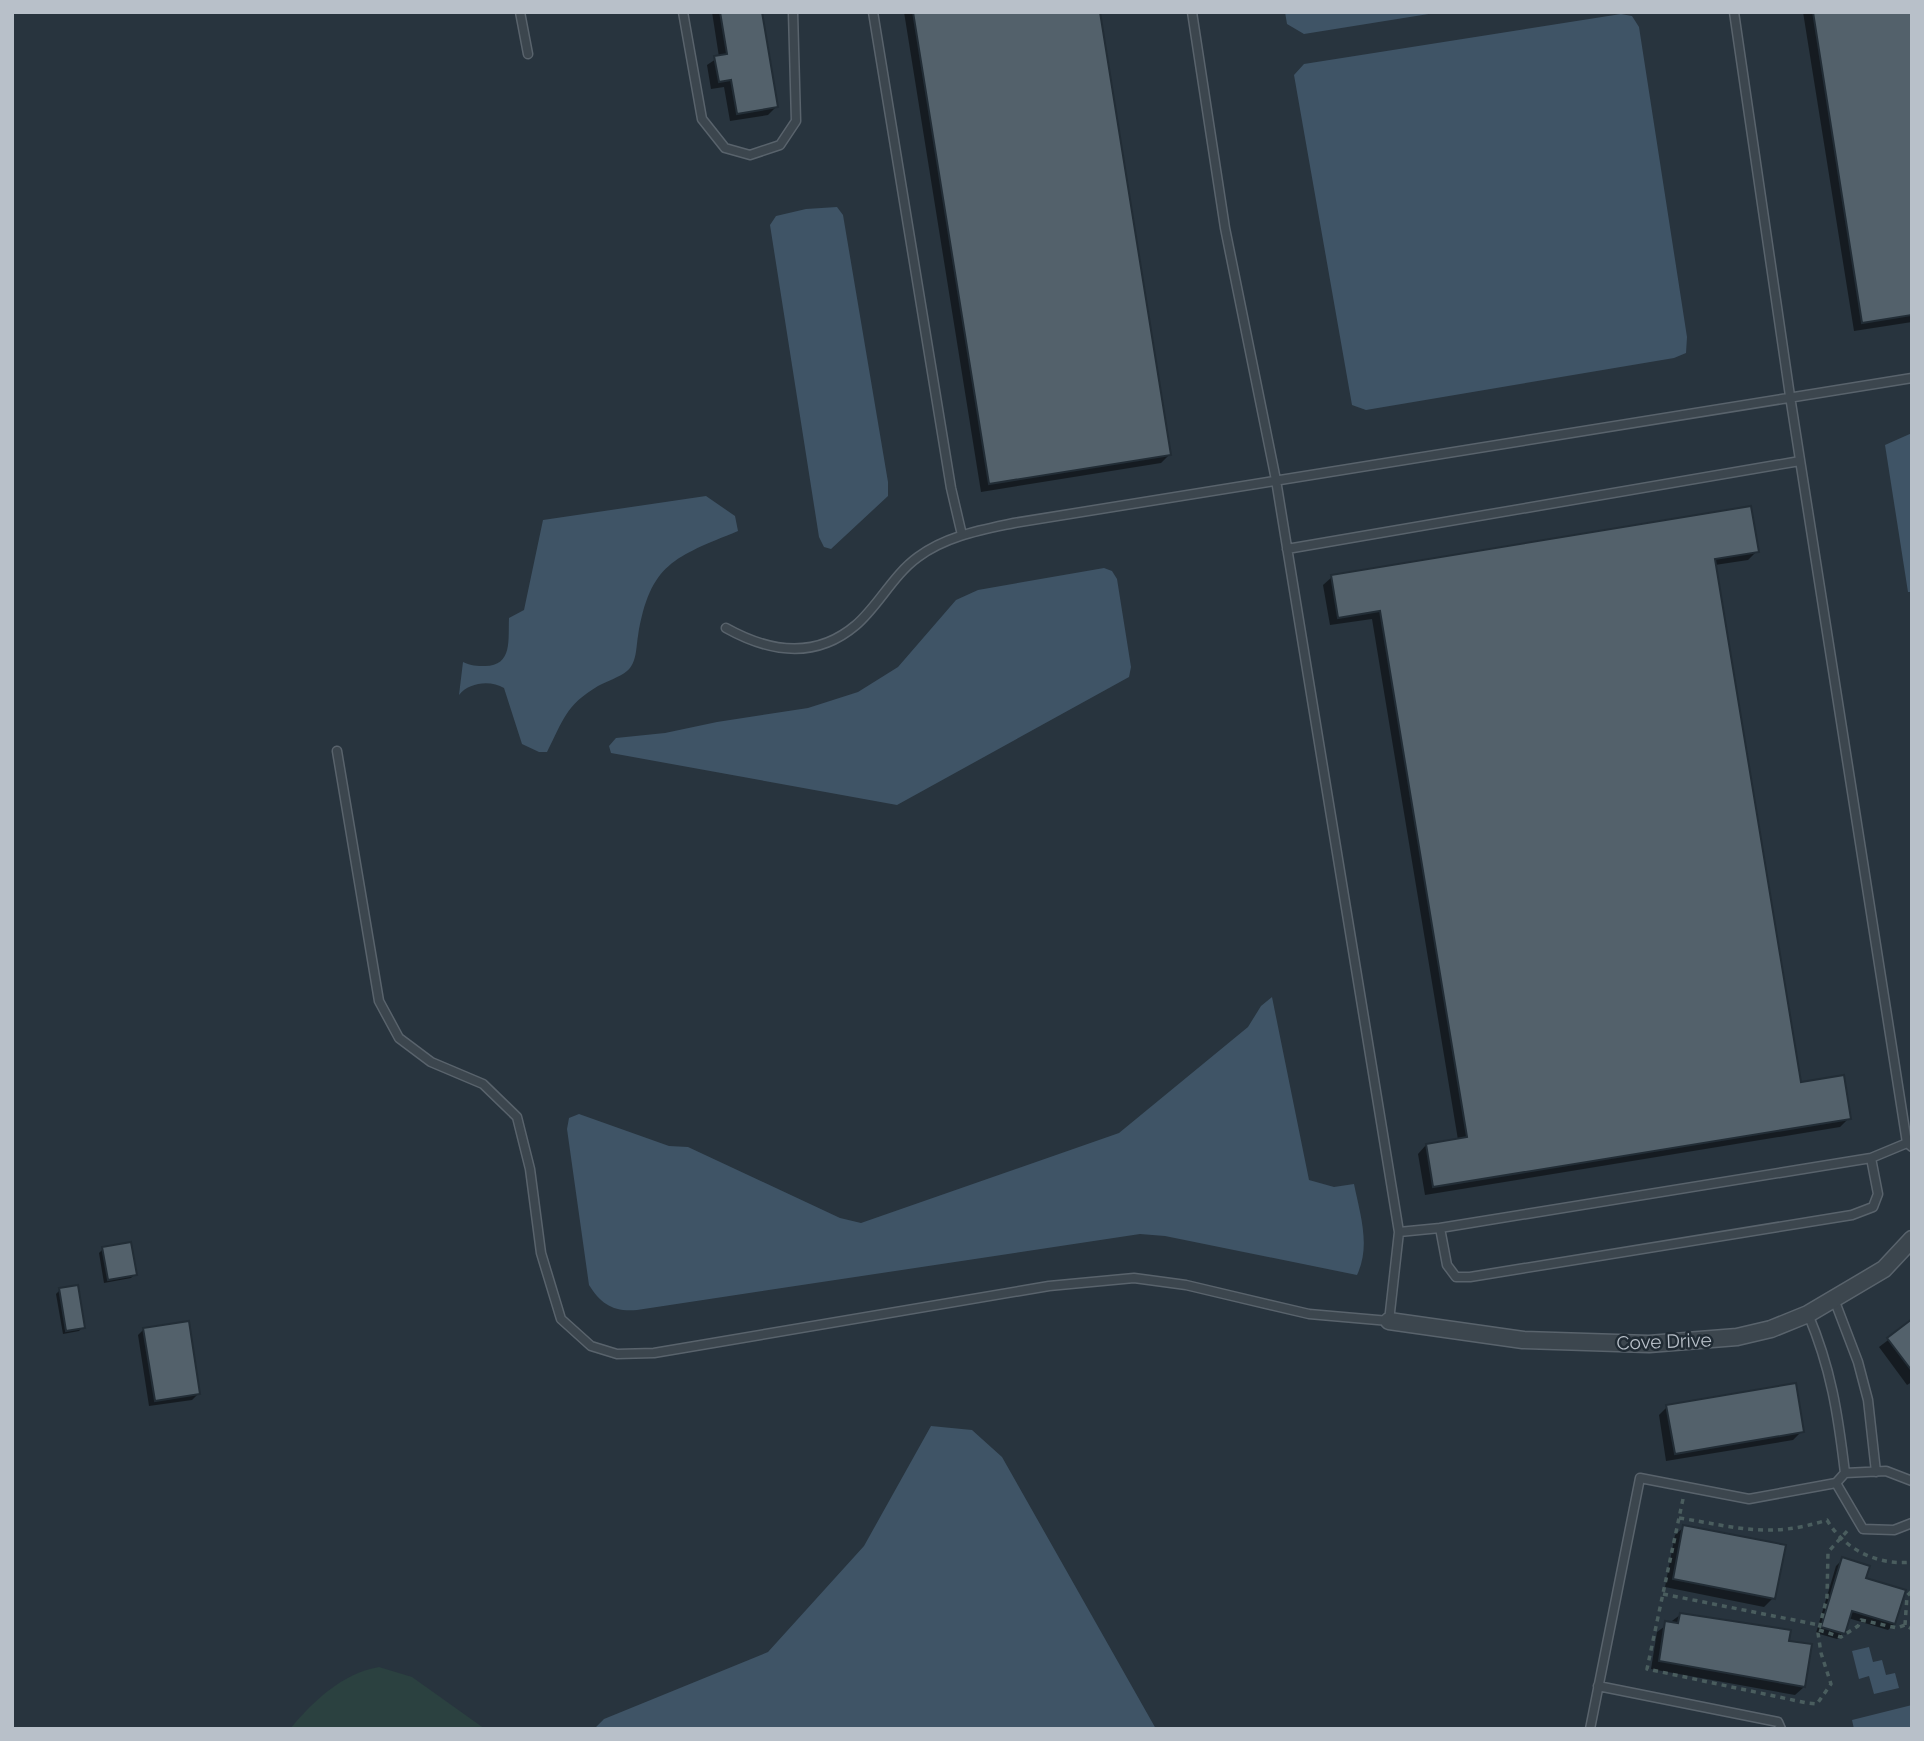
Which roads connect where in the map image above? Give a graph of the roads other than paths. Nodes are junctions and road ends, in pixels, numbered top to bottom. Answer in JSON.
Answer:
{"nodes":[{"id":1,"x":520,"y":12,"type":"edge"},
{"id":2,"x":683,"y":12,"type":"edge"},
{"id":3,"x":793,"y":12,"type":"edge"},
{"id":4,"x":873,"y":12,"type":"edge"},
{"id":5,"x":1192,"y":12,"type":"edge"},
{"id":6,"x":1734,"y":12,"type":"edge"},
{"id":7,"x":528,"y":54,"type":"dead end"},
{"id":8,"x":1912,"y":378,"type":"edge"},
{"id":9,"x":1790,"y":396,"type":"junction"},
{"id":10,"x":1800,"y":461,"type":"junction"},
{"id":11,"x":1276,"y":480,"type":"junction"},
{"id":12,"x":962,"y":535,"type":"junction"},
{"id":13,"x":1287,"y":549,"type":"junction"},
{"id":14,"x":726,"y":628,"type":"dead end"},
{"id":15,"x":337,"y":751,"type":"dead end"},
{"id":16,"x":1910,"y":1145,"type":"edge"},
{"id":17,"x":1871,"y":1158,"type":"junction"},
{"id":18,"x":1440,"y":1228,"type":"junction"},
{"id":19,"x":1399,"y":1232,"type":"junction"},
{"id":20,"x":1912,"y":1239,"type":"edge"},
{"id":21,"x":1833,"y":1298,"type":"junction"},
{"id":22,"x":1808,"y":1314,"type":"junction"},
{"id":23,"x":1389,"y":1321,"type":"junction"},
{"id":24,"x":1876,"y":1472,"type":"junction"},
{"id":25,"x":1845,"y":1473,"type":"junction"},
{"id":26,"x":1911,"y":1477,"type":"edge"},
{"id":27,"x":1836,"y":1483,"type":"junction"},
{"id":28,"x":1912,"y":1523,"type":"edge"},
{"id":29,"x":1598,"y":1686,"type":"junction"},
{"id":30,"x":1590,"y":1729,"type":"edge"},
{"id":31,"x":1781,"y":1729,"type":"edge"}],
"edges":[{"from":1,"to":7,"type":"lane"},
{"from":2,"to":3,"type":"lane"},
{"from":4,"to":12,"type":"lane"},
{"from":5,"to":11,"type":"lane"},
{"from":6,"to":9,"type":"lane"},
{"from":8,"to":9,"type":"lane"},
{"from":9,"to":10,"type":"lane"},
{"from":9,"to":11,"type":"lane"},
{"from":10,"to":13,"type":"lane"},
{"from":10,"to":16,"type":"lane"},
{"from":11,"to":12,"type":"lane"},
{"from":11,"to":13,"type":"lane"},
{"from":12,"to":14,"type":"lane"},
{"from":13,"to":19,"type":"lane"},
{"from":15,"to":23,"type":"lane"},
{"from":16,"to":17,"type":"lane"},
{"from":17,"to":18,"type":"lane"},
{"from":17,"to":18,"type":"lane"},
{"from":18,"to":19,"type":"lane"},
{"from":19,"to":23,"type":"lane"},
{"from":20,"to":21,"type":"street","name":"Cove Drive"},
{"from":21,"to":22,"type":"street","name":"Cove Drive"},
{"from":21,"to":24,"type":"lane"},
{"from":22,"to":23,"type":"street","name":"Cove Drive"},
{"from":22,"to":25,"type":"lane"},
{"from":24,"to":25,"type":"lane"},
{"from":24,"to":26,"type":"lane"},
{"from":25,"to":27,"type":"lane"},
{"from":27,"to":28,"type":"lane"},
{"from":27,"to":29,"type":"lane"},
{"from":29,"to":30,"type":"lane"},
{"from":29,"to":31,"type":"lane"}]}
